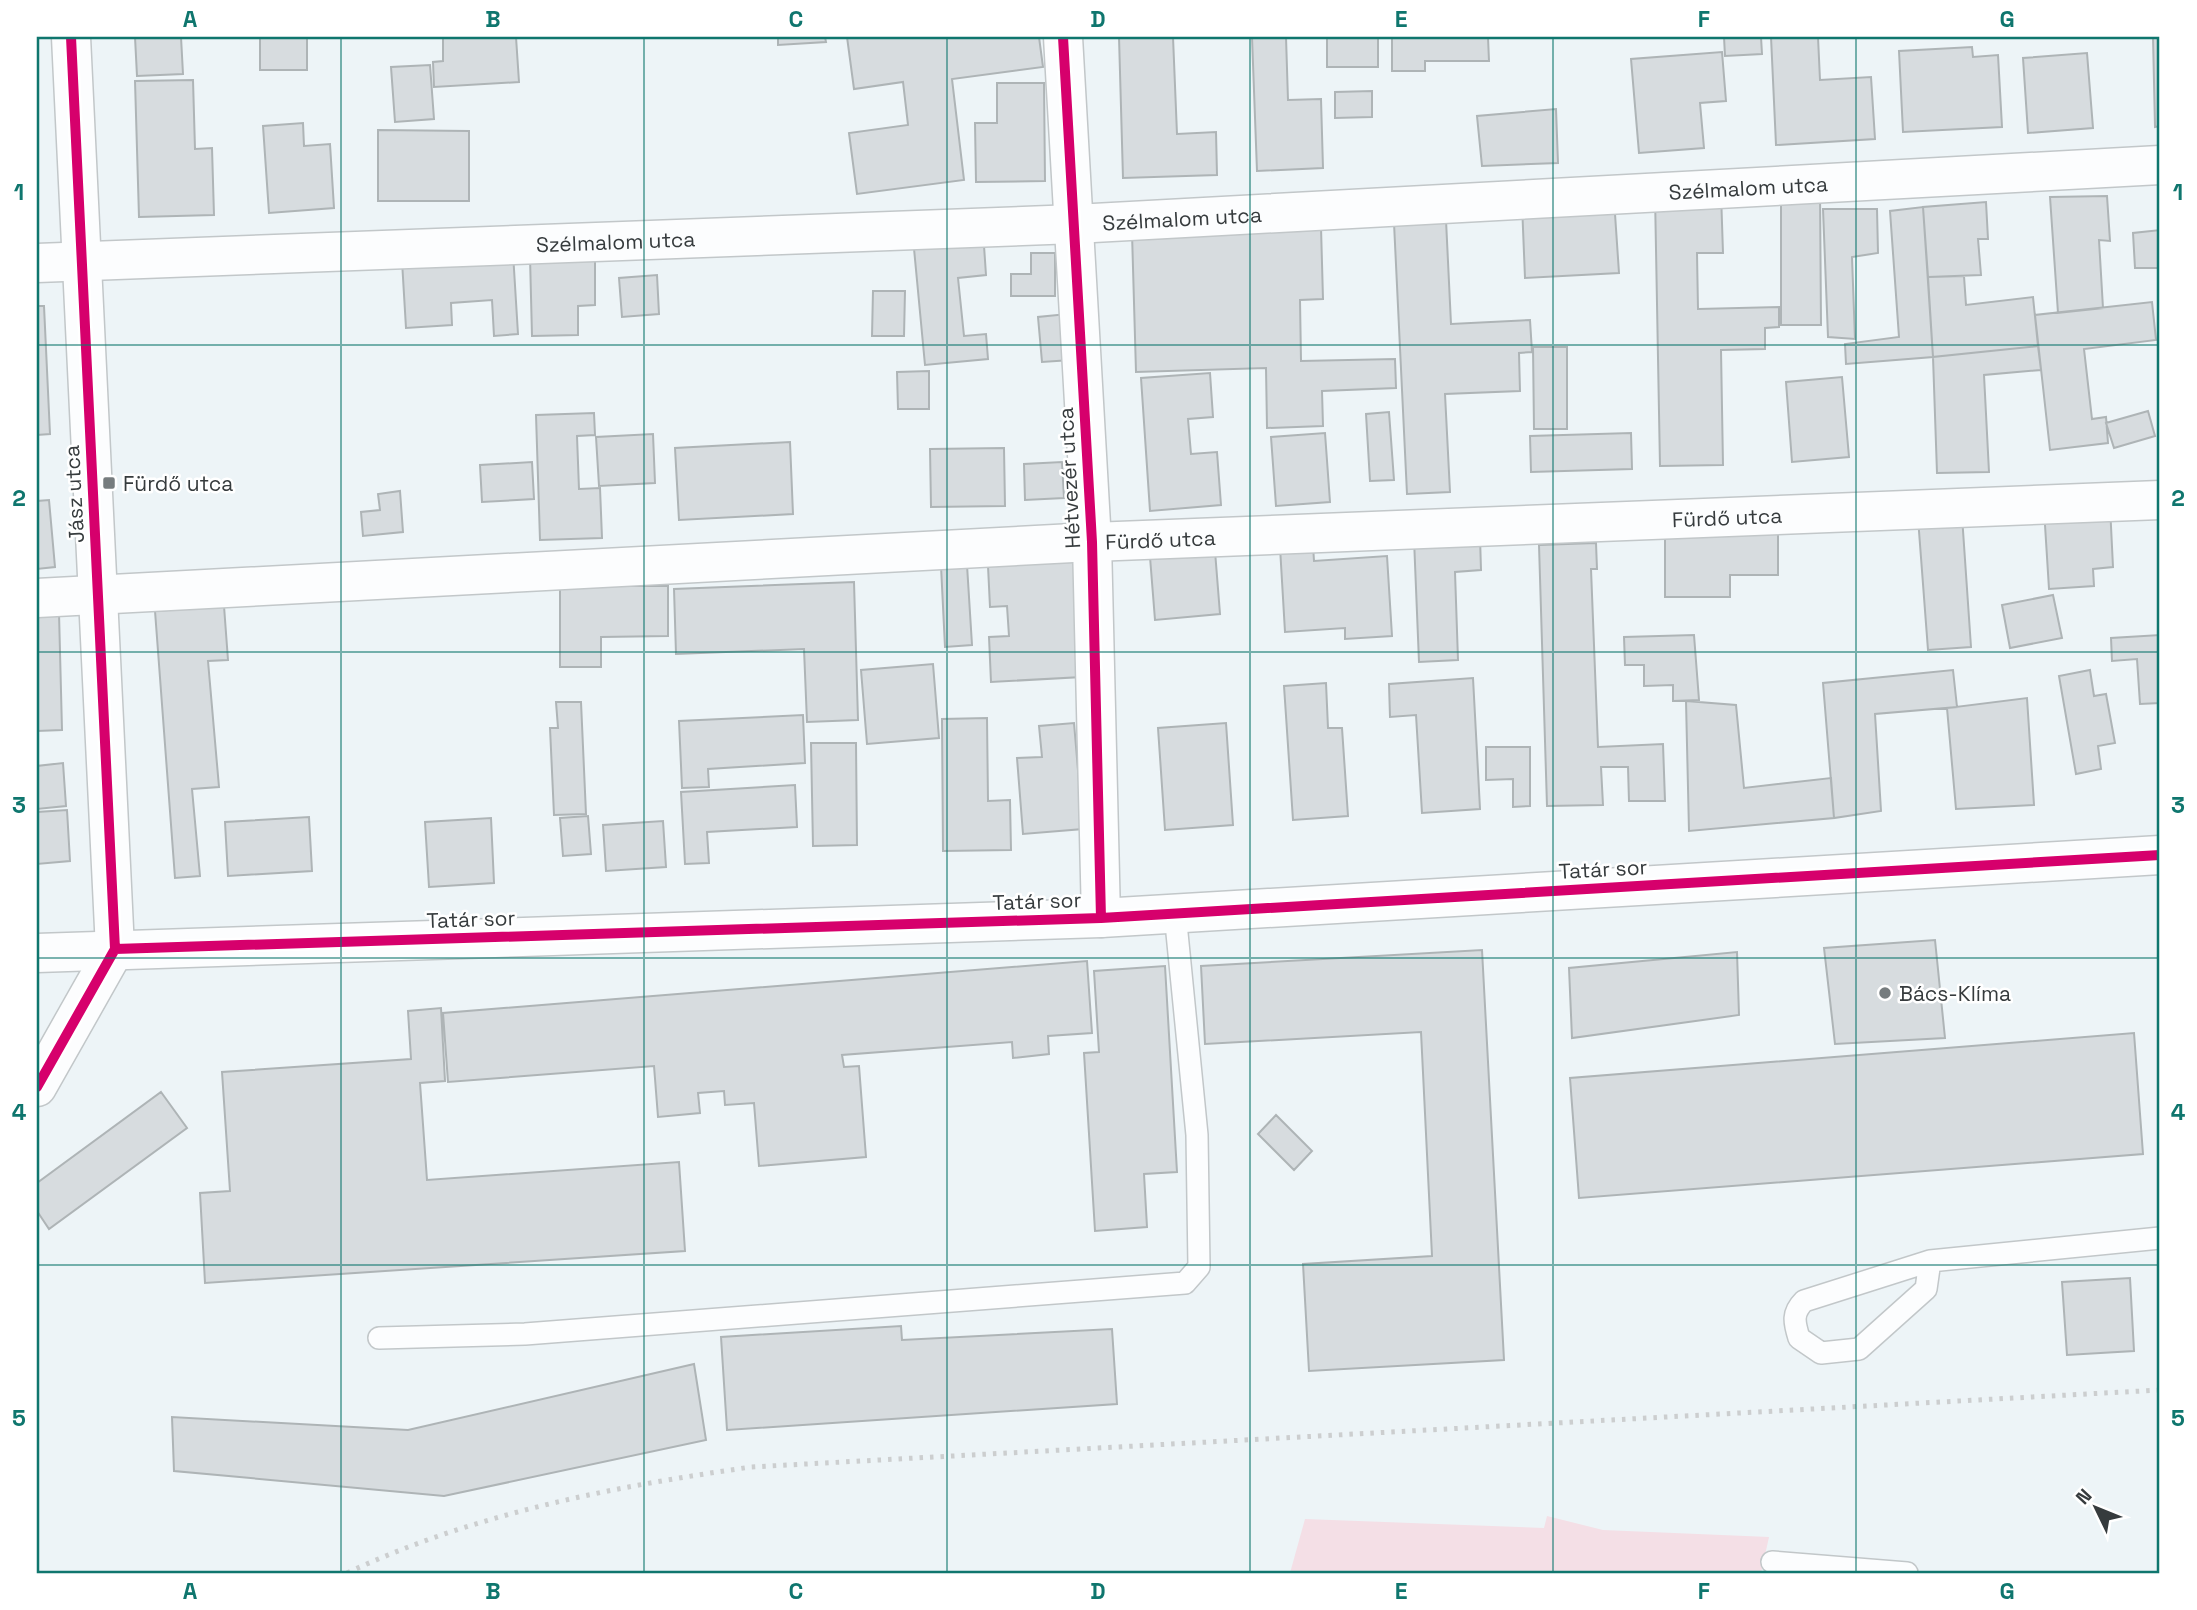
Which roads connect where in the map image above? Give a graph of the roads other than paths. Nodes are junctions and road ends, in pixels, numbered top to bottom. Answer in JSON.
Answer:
{"nodes":[{"id":1,"x":71,"y":37,"type":"edge"},
{"id":2,"x":1063,"y":37,"type":"edge"},
{"id":3,"x":2160,"y":165,"type":"edge"},
{"id":4,"x":1075,"y":224,"type":"junction"},
{"id":5,"x":82,"y":261,"type":"junction"},
{"id":6,"x":37,"y":263,"type":"edge"},
{"id":7,"x":2160,"y":500,"type":"edge"},
{"id":8,"x":1092,"y":542,"type":"junction"},
{"id":9,"x":98,"y":595,"type":"junction"},
{"id":10,"x":37,"y":598,"type":"edge"},
{"id":11,"x":2160,"y":855,"type":"edge"},
{"id":12,"x":1175,"y":913,"type":"junction"},
{"id":13,"x":1101,"y":918,"type":"junction"},
{"id":14,"x":115,"y":949,"type":"junction"},
{"id":15,"x":37,"y":953,"type":"edge"},
{"id":16,"x":37,"y":1087,"type":"edge"},
{"id":17,"x":2160,"y":1238,"type":"edge"},
{"id":18,"x":1930,"y":1261,"type":"junction"},
{"id":19,"x":379,"y":1338,"type":"dead end"},
{"id":20,"x":1772,"y":1562,"type":"dead end"},
{"id":21,"x":1907,"y":1573,"type":"edge"}],
"edges":[{"from":1,"to":5,"type":"street","name":"Jász utca"},
{"from":2,"to":4,"type":"street","name":"Hétvezér utca"},
{"from":3,"to":4,"type":"street","name":"Szélmalom utca"},
{"from":4,"to":5,"type":"street","name":"Szélmalom utca"},
{"from":4,"to":8,"type":"street","name":"Hétvezér utca"},
{"from":5,"to":6,"type":"street","name":"Szélmalom utca"},
{"from":5,"to":9,"type":"street","name":"Jász utca"},
{"from":7,"to":8,"type":"street","name":"Fürdő utca"},
{"from":8,"to":9,"type":"street","name":"Fürdő utca"},
{"from":8,"to":13,"type":"street","name":"Hétvezér utca"},
{"from":9,"to":10,"type":"street","name":"Fürdő utca"},
{"from":9,"to":14,"type":"street","name":"Jász utca"},
{"from":11,"to":12,"type":"street","name":"Tatár sor"},
{"from":12,"to":13,"type":"street","name":"Tatár sor"},
{"from":12,"to":19,"type":"lane"},
{"from":13,"to":14,"type":"street","name":"Tatár sor"},
{"from":14,"to":15,"type":"street","name":"Tatár sor"},
{"from":14,"to":16,"type":"street"},
{"from":17,"to":18,"type":"lane"},
{"from":18,"to":18,"type":"lane"},
{"from":20,"to":21,"type":"lane"}]}
